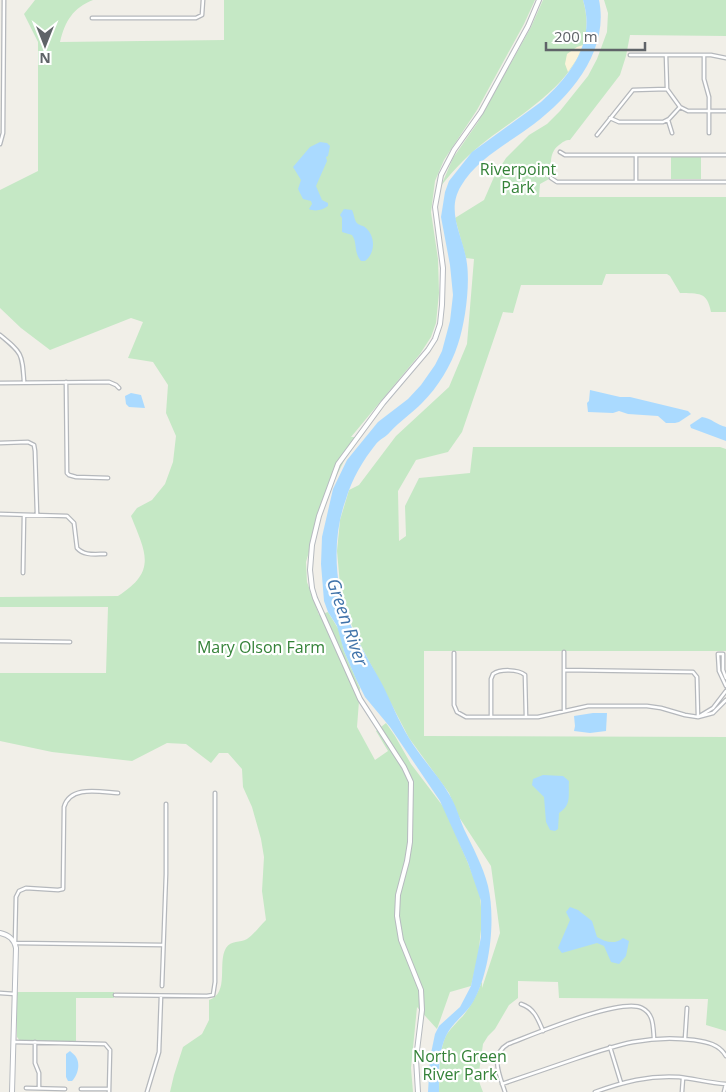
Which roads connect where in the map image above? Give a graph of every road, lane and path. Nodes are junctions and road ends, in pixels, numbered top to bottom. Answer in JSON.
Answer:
{"nodes":[{"id":1,"x":4,"y":0,"type":"edge"},
{"id":2,"x":203,"y":0,"type":"edge"},
{"id":3,"x":539,"y":0,"type":"edge"},
{"id":4,"x":92,"y":18,"type":"dead end"},
{"id":5,"x":630,"y":55,"type":"dead end"},
{"id":6,"x":666,"y":55,"type":"junction"},
{"id":7,"x":704,"y":55,"type":"junction"},
{"id":8,"x":726,"y":58,"type":"edge"},
{"id":9,"x":2,"y":65,"type":"edge"},
{"id":10,"x":667,"y":89,"type":"junction"},
{"id":11,"x":680,"y":107,"type":"junction"},
{"id":12,"x":2,"y":109,"type":"edge"},
{"id":13,"x":709,"y":111,"type":"junction"},
{"id":14,"x":726,"y":111,"type":"edge"},
{"id":15,"x":610,"y":118,"type":"junction"},
{"id":16,"x":668,"y":120,"type":"junction"},
{"id":17,"x":672,"y":133,"type":"dead end"},
{"id":18,"x":709,"y":133,"type":"dead end"},
{"id":19,"x":597,"y":135,"type":"dead end"},
{"id":20,"x":0,"y":144,"type":"edge"},
{"id":21,"x":560,"y":152,"type":"dead end"},
{"id":22,"x":636,"y":155,"type":"junction"},
{"id":23,"x":726,"y":155,"type":"edge"},
{"id":24,"x":551,"y":178,"type":"dead end"},
{"id":25,"x":636,"y":182,"type":"junction"},
{"id":26,"x":726,"y":182,"type":"edge"},
{"id":27,"x":0,"y":335,"type":"edge"},
{"id":28,"x":24,"y":382,"type":"junction"},
{"id":29,"x":66,"y":382,"type":"junction"},
{"id":30,"x":0,"y":383,"type":"edge"},
{"id":31,"x":119,"y":388,"type":"dead end"},
{"id":32,"x":0,"y":443,"type":"edge"},
{"id":33,"x":108,"y":478,"type":"dead end"},
{"id":34,"x":0,"y":514,"type":"edge"},
{"id":35,"x":24,"y":514,"type":"junction"},
{"id":36,"x":37,"y":514,"type":"junction"},
{"id":37,"x":105,"y":554,"type":"dead end"},
{"id":38,"x":24,"y":573,"type":"dead end"},
{"id":39,"x":0,"y":641,"type":"edge"},
{"id":40,"x":70,"y":642,"type":"dead end"},
{"id":41,"x":454,"y":652,"type":"dead end"},
{"id":42,"x":564,"y":652,"type":"dead end"},
{"id":43,"x":564,"y":670,"type":"junction"},
{"id":44,"x":726,"y":678,"type":"edge"},
{"id":45,"x":726,"y":686,"type":"edge"},
{"id":46,"x":726,"y":691,"type":"edge"},
{"id":47,"x":726,"y":700,"type":"edge"},
{"id":48,"x":564,"y":711,"type":"junction"},
{"id":49,"x":491,"y":717,"type":"junction"},
{"id":50,"x":526,"y":717,"type":"junction"},
{"id":51,"x":698,"y":717,"type":"junction"},
{"id":52,"x":118,"y":793,"type":"dead end"},
{"id":53,"x":215,"y":793,"type":"dead end"},
{"id":54,"x":166,"y":804,"type":"dead end"},
{"id":55,"x":0,"y":933,"type":"edge"},
{"id":56,"x":15,"y":943,"type":"junction"},
{"id":57,"x":164,"y":945,"type":"junction"},
{"id":58,"x":162,"y":986,"type":"dead end"},
{"id":59,"x":0,"y":993,"type":"edge"},
{"id":60,"x":15,"y":994,"type":"junction"},
{"id":61,"x":115,"y":995,"type":"dead end"},
{"id":62,"x":161,"y":996,"type":"junction"},
{"id":63,"x":521,"y":1004,"type":"dead end"},
{"id":64,"x":687,"y":1008,"type":"dead end"},
{"id":65,"x":543,"y":1031,"type":"junction"},
{"id":66,"x":654,"y":1038,"type":"junction"},
{"id":67,"x":685,"y":1039,"type":"junction"},
{"id":68,"x":13,"y":1042,"type":"junction"},
{"id":69,"x":35,"y":1042,"type":"junction"},
{"id":70,"x":610,"y":1047,"type":"junction"},
{"id":71,"x":726,"y":1056,"type":"edge"},
{"id":72,"x":683,"y":1078,"type":"junction"},
{"id":73,"x":621,"y":1083,"type":"junction"},
{"id":74,"x":502,"y":1084,"type":"junction"},
{"id":75,"x":726,"y":1084,"type":"edge"},
{"id":76,"x":26,"y":1088,"type":"dead end"},
{"id":77,"x":39,"y":1088,"type":"junction"},
{"id":78,"x":65,"y":1089,"type":"dead end"},
{"id":79,"x":81,"y":1089,"type":"dead end"},
{"id":80,"x":109,"y":1091,"type":"edge"},
{"id":81,"x":12,"y":1092,"type":"edge"},
{"id":82,"x":147,"y":1092,"type":"edge"},
{"id":83,"x":418,"y":1092,"type":"edge"},
{"id":84,"x":505,"y":1092,"type":"edge"},
{"id":85,"x":595,"y":1092,"type":"edge"},
{"id":86,"x":682,"y":1092,"type":"edge"},
{"id":87,"x":724,"y":1092,"type":"edge"}],
"edges":[{"from":1,"to":9,"type":"street"},
{"from":2,"to":4,"type":"street"},
{"from":3,"to":83,"type":"street"},
{"from":5,"to":6,"type":"street"},
{"from":6,"to":7,"type":"street"},
{"from":6,"to":10,"type":"street"},
{"from":7,"to":8,"type":"street"},
{"from":7,"to":13,"type":"street"},
{"from":9,"to":12,"type":"street"},
{"from":10,"to":11,"type":"street"},
{"from":10,"to":15,"type":"street"},
{"from":11,"to":13,"type":"street"},
{"from":11,"to":16,"type":"street"},
{"from":12,"to":20,"type":"street"},
{"from":13,"to":14,"type":"street"},
{"from":13,"to":18,"type":"street"},
{"from":15,"to":16,"type":"street"},
{"from":15,"to":19,"type":"street"},
{"from":16,"to":17,"type":"street"},
{"from":21,"to":22,"type":"street"},
{"from":22,"to":23,"type":"street"},
{"from":22,"to":25,"type":"street"},
{"from":24,"to":25,"type":"street"},
{"from":25,"to":26,"type":"street"},
{"from":27,"to":28,"type":"street"},
{"from":28,"to":29,"type":"street"},
{"from":28,"to":30,"type":"street"},
{"from":29,"to":31,"type":"street"},
{"from":29,"to":33,"type":"street"},
{"from":32,"to":36,"type":"street"},
{"from":34,"to":35,"type":"street"},
{"from":35,"to":36,"type":"street"},
{"from":35,"to":38,"type":"street"},
{"from":36,"to":37,"type":"street"},
{"from":39,"to":40,"type":"street"},
{"from":41,"to":49,"type":"street"},
{"from":42,"to":43,"type":"street"},
{"from":43,"to":48,"type":"street"},
{"from":43,"to":51,"type":"street"},
{"from":44,"to":45,"type":"street"},
{"from":46,"to":51,"type":"street"},
{"from":47,"to":51,"type":"street"},
{"from":48,"to":50,"type":"street"},
{"from":48,"to":51,"type":"street"},
{"from":49,"to":50,"type":"street"},
{"from":49,"to":50,"type":"street"},
{"from":52,"to":56,"type":"street"},
{"from":53,"to":62,"type":"street"},
{"from":54,"to":57,"type":"street"},
{"from":55,"to":56,"type":"street"},
{"from":56,"to":57,"type":"street"},
{"from":56,"to":60,"type":"street"},
{"from":57,"to":58,"type":"street"},
{"from":59,"to":60,"type":"street"},
{"from":60,"to":68,"type":"street"},
{"from":61,"to":62,"type":"street"},
{"from":62,"to":82,"type":"street"},
{"from":63,"to":65,"type":"street"},
{"from":64,"to":67,"type":"street"},
{"from":65,"to":66,"type":"street"},
{"from":65,"to":74,"type":"street"},
{"from":66,"to":67,"type":"street"},
{"from":66,"to":70,"type":"street"},
{"from":67,"to":71,"type":"street"},
{"from":68,"to":69,"type":"street"},
{"from":68,"to":81,"type":"street"},
{"from":69,"to":77,"type":"street"},
{"from":69,"to":80,"type":"street"},
{"from":70,"to":73,"type":"street"},
{"from":70,"to":74,"type":"street"},
{"from":72,"to":73,"type":"street"},
{"from":72,"to":75,"type":"street"},
{"from":72,"to":86,"type":"street"},
{"from":73,"to":85,"type":"street"},
{"from":74,"to":84,"type":"street"},
{"from":75,"to":87,"type":"street"},
{"from":76,"to":77,"type":"street"},
{"from":77,"to":78,"type":"street"},
{"from":79,"to":80,"type":"street"}]}
